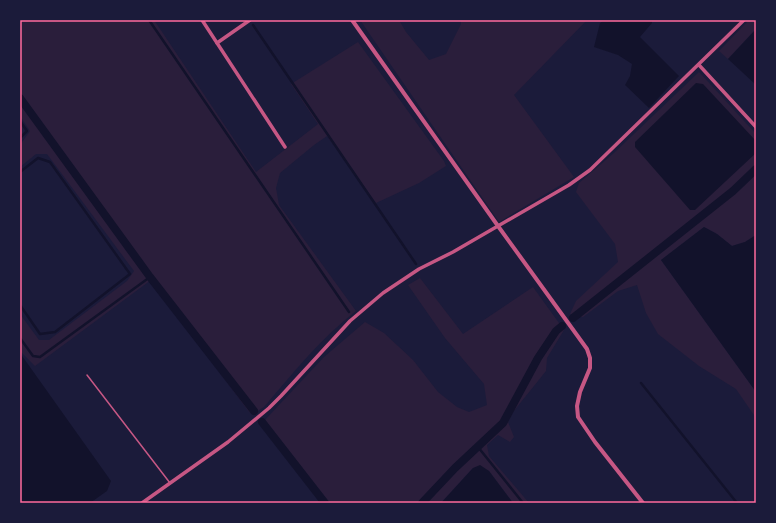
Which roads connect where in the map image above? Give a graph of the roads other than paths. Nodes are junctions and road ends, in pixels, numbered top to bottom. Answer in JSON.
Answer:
{"nodes":[{"id":1,"x":202,"y":20,"type":"edge"},
{"id":2,"x":250,"y":20,"type":"edge"},
{"id":3,"x":352,"y":20,"type":"edge"},
{"id":4,"x":744,"y":20,"type":"edge"},
{"id":5,"x":217,"y":43,"type":"junction"},
{"id":6,"x":699,"y":65,"type":"junction"},
{"id":7,"x":756,"y":127,"type":"edge"},
{"id":8,"x":285,"y":147,"type":"dead end"},
{"id":9,"x":498,"y":226,"type":"junction"},
{"id":10,"x":86,"y":375,"type":"dead end"},
{"id":11,"x":170,"y":483,"type":"junction"},
{"id":12,"x":142,"y":503,"type":"edge"},
{"id":13,"x":643,"y":503,"type":"edge"}],
"edges":[{"from":1,"to":5,"type":"street"},
{"from":2,"to":5,"type":"street"},
{"from":3,"to":9,"type":"street"},
{"from":4,"to":6,"type":"street"},
{"from":5,"to":8,"type":"street"},
{"from":6,"to":7,"type":"street"},
{"from":6,"to":9,"type":"street"},
{"from":9,"to":11,"type":"street"},
{"from":9,"to":13,"type":"street"},
{"from":10,"to":11,"type":"lane"},
{"from":11,"to":12,"type":"street"}]}
